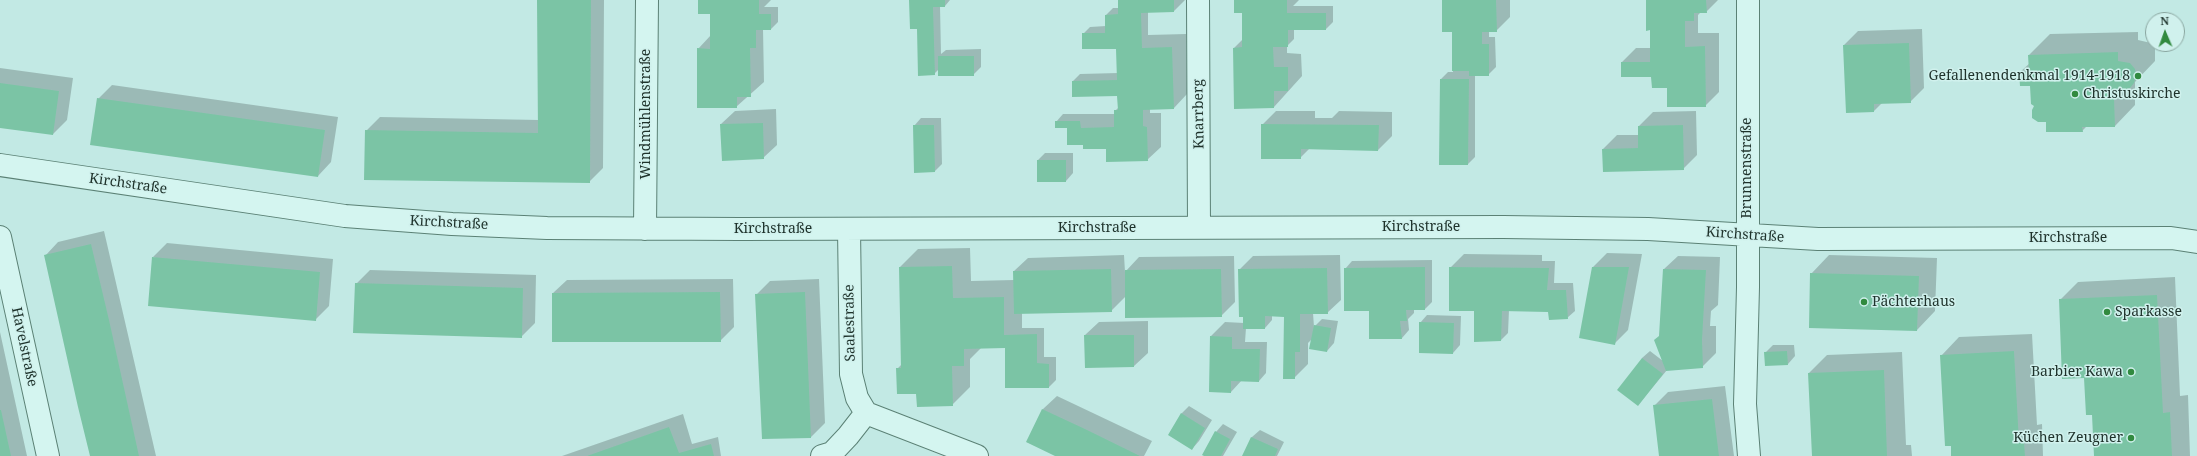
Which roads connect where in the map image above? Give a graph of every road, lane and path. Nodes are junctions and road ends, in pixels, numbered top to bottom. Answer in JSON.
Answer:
{"nodes":[{"id":1,"x":647,"y":0,"type":"edge"},
{"id":2,"x":1198,"y":0,"type":"edge"},
{"id":3,"x":1748,"y":0,"type":"edge"},
{"id":4,"x":0,"y":165,"type":"edge"},
{"id":5,"x":1199,"y":227,"type":"junction"},
{"id":6,"x":645,"y":229,"type":"junction"},
{"id":7,"x":849,"y":229,"type":"junction"},
{"id":8,"x":1748,"y":236,"type":"junction"},
{"id":9,"x":0,"y":237,"type":"edge"},
{"id":10,"x":2197,"y":242,"type":"edge"},
{"id":11,"x":866,"y":413,"type":"junction"},
{"id":12,"x":48,"y":456,"type":"edge"},
{"id":13,"x":822,"y":456,"type":"edge"},
{"id":14,"x":977,"y":456,"type":"edge"},
{"id":15,"x":1748,"y":456,"type":"edge"}],
"edges":[{"from":1,"to":6,"type":"street","name":"Windmühlenstraße"},
{"from":2,"to":5,"type":"street","name":"Knarrberg"},
{"from":3,"to":8,"type":"street","name":"Brunnenstraße"},
{"from":4,"to":6,"type":"street","name":"Kirchstraße"},
{"from":5,"to":7,"type":"street","name":"Kirchstraße"},
{"from":5,"to":8,"type":"street","name":"Kirchstraße"},
{"from":6,"to":7,"type":"street","name":"Kirchstraße"},
{"from":7,"to":11,"type":"street","name":"Saalestraße"},
{"from":8,"to":10,"type":"street","name":"Kirchstraße"},
{"from":8,"to":15,"type":"street","name":"Brunnenstraße"},
{"from":9,"to":12,"type":"street","name":"Havelstraße"},
{"from":11,"to":13,"type":"street"},
{"from":11,"to":14,"type":"street"}]}
